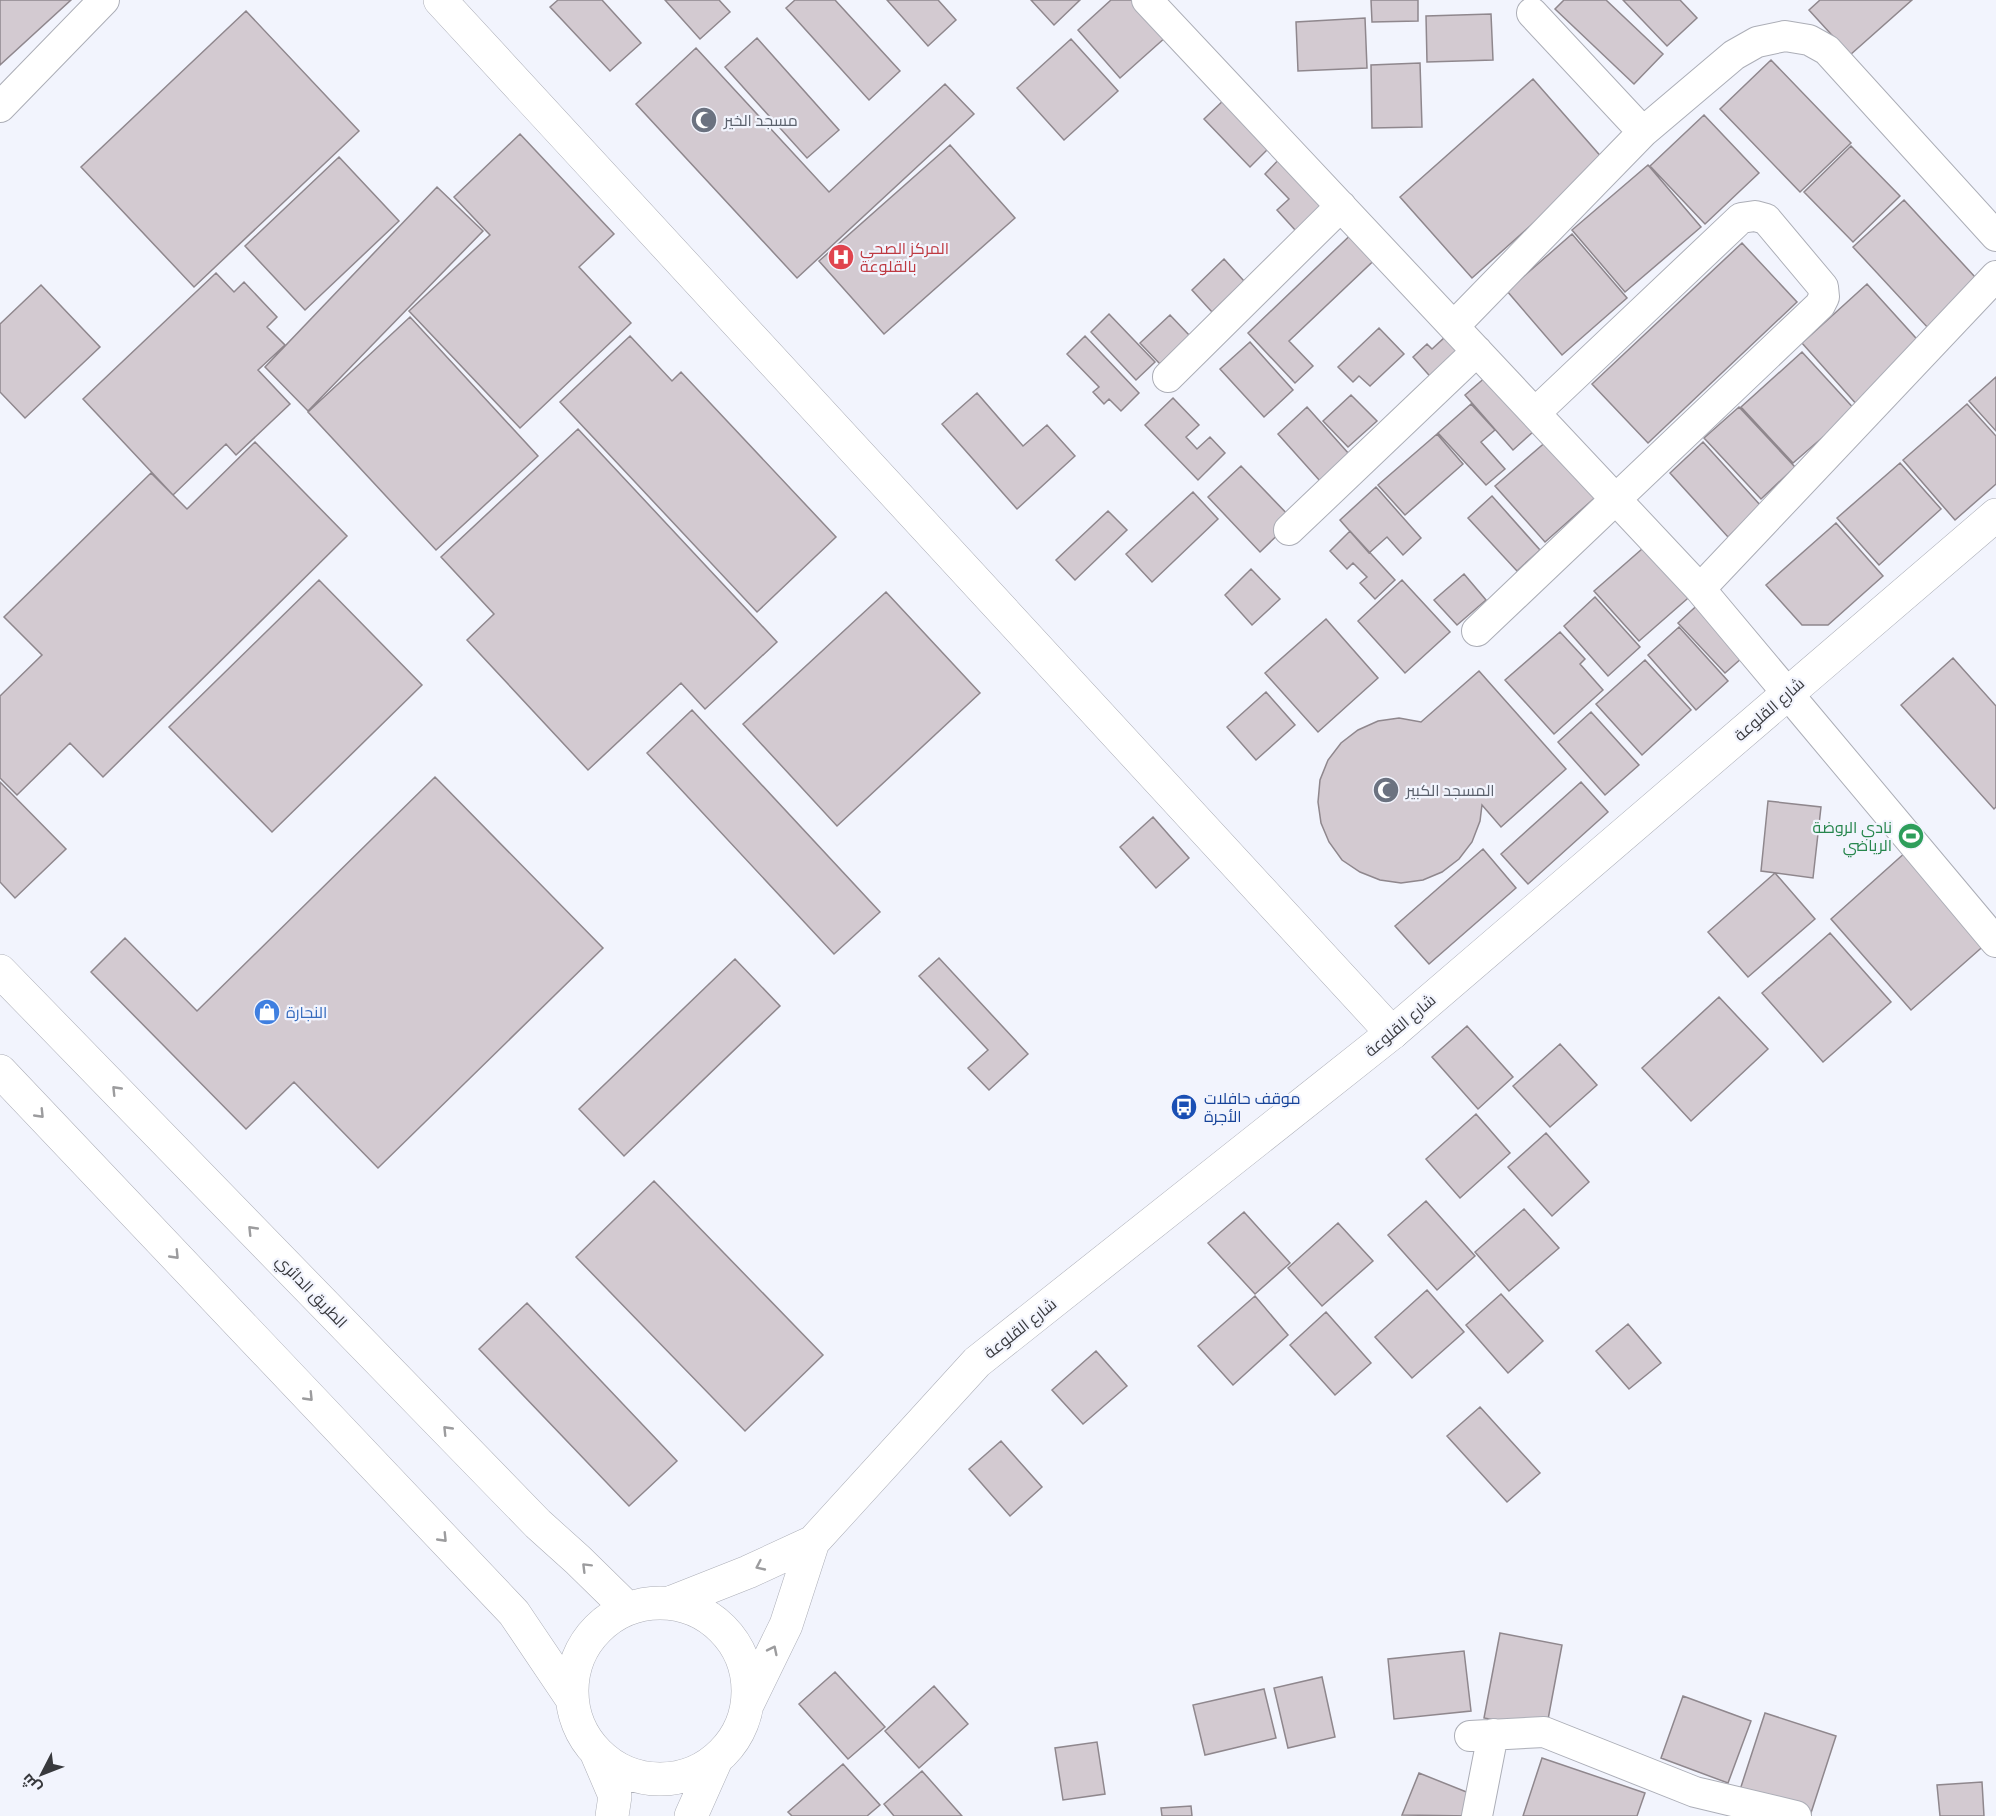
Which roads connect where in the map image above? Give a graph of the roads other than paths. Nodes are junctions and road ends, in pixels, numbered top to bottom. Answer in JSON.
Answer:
{"nodes":[{"id":1,"x":105,"y":0,"type":"edge"},
{"id":2,"x":440,"y":0,"type":"edge"},
{"id":3,"x":1147,"y":0,"type":"edge"},
{"id":4,"x":1532,"y":13,"type":"dead end"},
{"id":5,"x":0,"y":107,"type":"edge"},
{"id":6,"x":1643,"y":132,"type":"junction"},
{"id":7,"x":1341,"y":206,"type":"junction"},
{"id":8,"x":1996,"y":236,"type":"edge"},
{"id":9,"x":1996,"y":276,"type":"edge"},
{"id":10,"x":1454,"y":326,"type":"junction"},
{"id":11,"x":1477,"y":351,"type":"junction"},
{"id":12,"x":1168,"y":377,"type":"dead end"},
{"id":13,"x":1535,"y":413,"type":"junction"},
{"id":14,"x":1615,"y":498,"type":"junction"},
{"id":15,"x":1996,"y":515,"type":"edge"},
{"id":16,"x":1289,"y":530,"type":"dead end"},
{"id":17,"x":1700,"y":589,"type":"junction"},
{"id":18,"x":1477,"y":631,"type":"dead end"},
{"id":19,"x":1787,"y":693,"type":"junction"},
{"id":20,"x":1996,"y":942,"type":"edge"},
{"id":21,"x":0,"y":971,"type":"edge"},
{"id":22,"x":1392,"y":1033,"type":"junction"},
{"id":23,"x":0,"y":1071,"type":"edge"},
{"id":24,"x":813,"y":1542,"type":"junction"},
{"id":25,"x":672,"y":1602,"type":"junction"},
{"id":26,"x":627,"y":1608,"type":"junction"},
{"id":27,"x":570,"y":1696,"type":"junction"},
{"id":28,"x":748,"y":1703,"type":"junction"},
{"id":29,"x":597,"y":1754,"type":"junction"},
{"id":30,"x":715,"y":1762,"type":"junction"},
{"id":31,"x":612,"y":1816,"type":"edge"},
{"id":32,"x":691,"y":1816,"type":"edge"},
{"id":33,"x":1477,"y":1816,"type":"edge"},
{"id":34,"x":1796,"y":1816,"type":"edge"}],
"edges":[{"from":1,"to":5,"type":"street"},
{"from":2,"to":22,"type":"main road"},
{"from":3,"to":7,"type":"street"},
{"from":4,"to":6,"type":"street"},
{"from":6,"to":8,"type":"street"},
{"from":6,"to":10,"type":"street"},
{"from":7,"to":10,"type":"street"},
{"from":7,"to":12,"type":"street"},
{"from":9,"to":17,"type":"street"},
{"from":10,"to":11,"type":"street"},
{"from":11,"to":13,"type":"street"},
{"from":11,"to":16,"type":"street"},
{"from":13,"to":14,"type":"street"},
{"from":13,"to":14,"type":"street"},
{"from":14,"to":17,"type":"street"},
{"from":14,"to":18,"type":"street"},
{"from":15,"to":19,"type":"main road","name":"شارع القلوعة"},
{"from":17,"to":19,"type":"street"},
{"from":19,"to":20,"type":"street"},
{"from":19,"to":22,"type":"main road","name":"شارع القلوعة"},
{"from":26,"to":21,"type":"main road","name":"الطريق الدائري","one_way":true},
{"from":22,"to":24,"type":"main road","name":"شارع القلوعة"},
{"from":23,"to":27,"type":"main road","one_way":true},
{"from":24,"to":25,"type":"main road","one_way":true},
{"from":28,"to":24,"type":"main road","one_way":true},
{"from":25,"to":26,"type":"main road"},
{"from":25,"to":28,"type":"main road"},
{"from":26,"to":27,"type":"main road"},
{"from":27,"to":29,"type":"main road"},
{"from":28,"to":30,"type":"main road"},
{"from":29,"to":30,"type":"main road"},
{"from":29,"to":31,"type":"main road"},
{"from":30,"to":32,"type":"main road"},
{"from":33,"to":34,"type":"street"}]}
